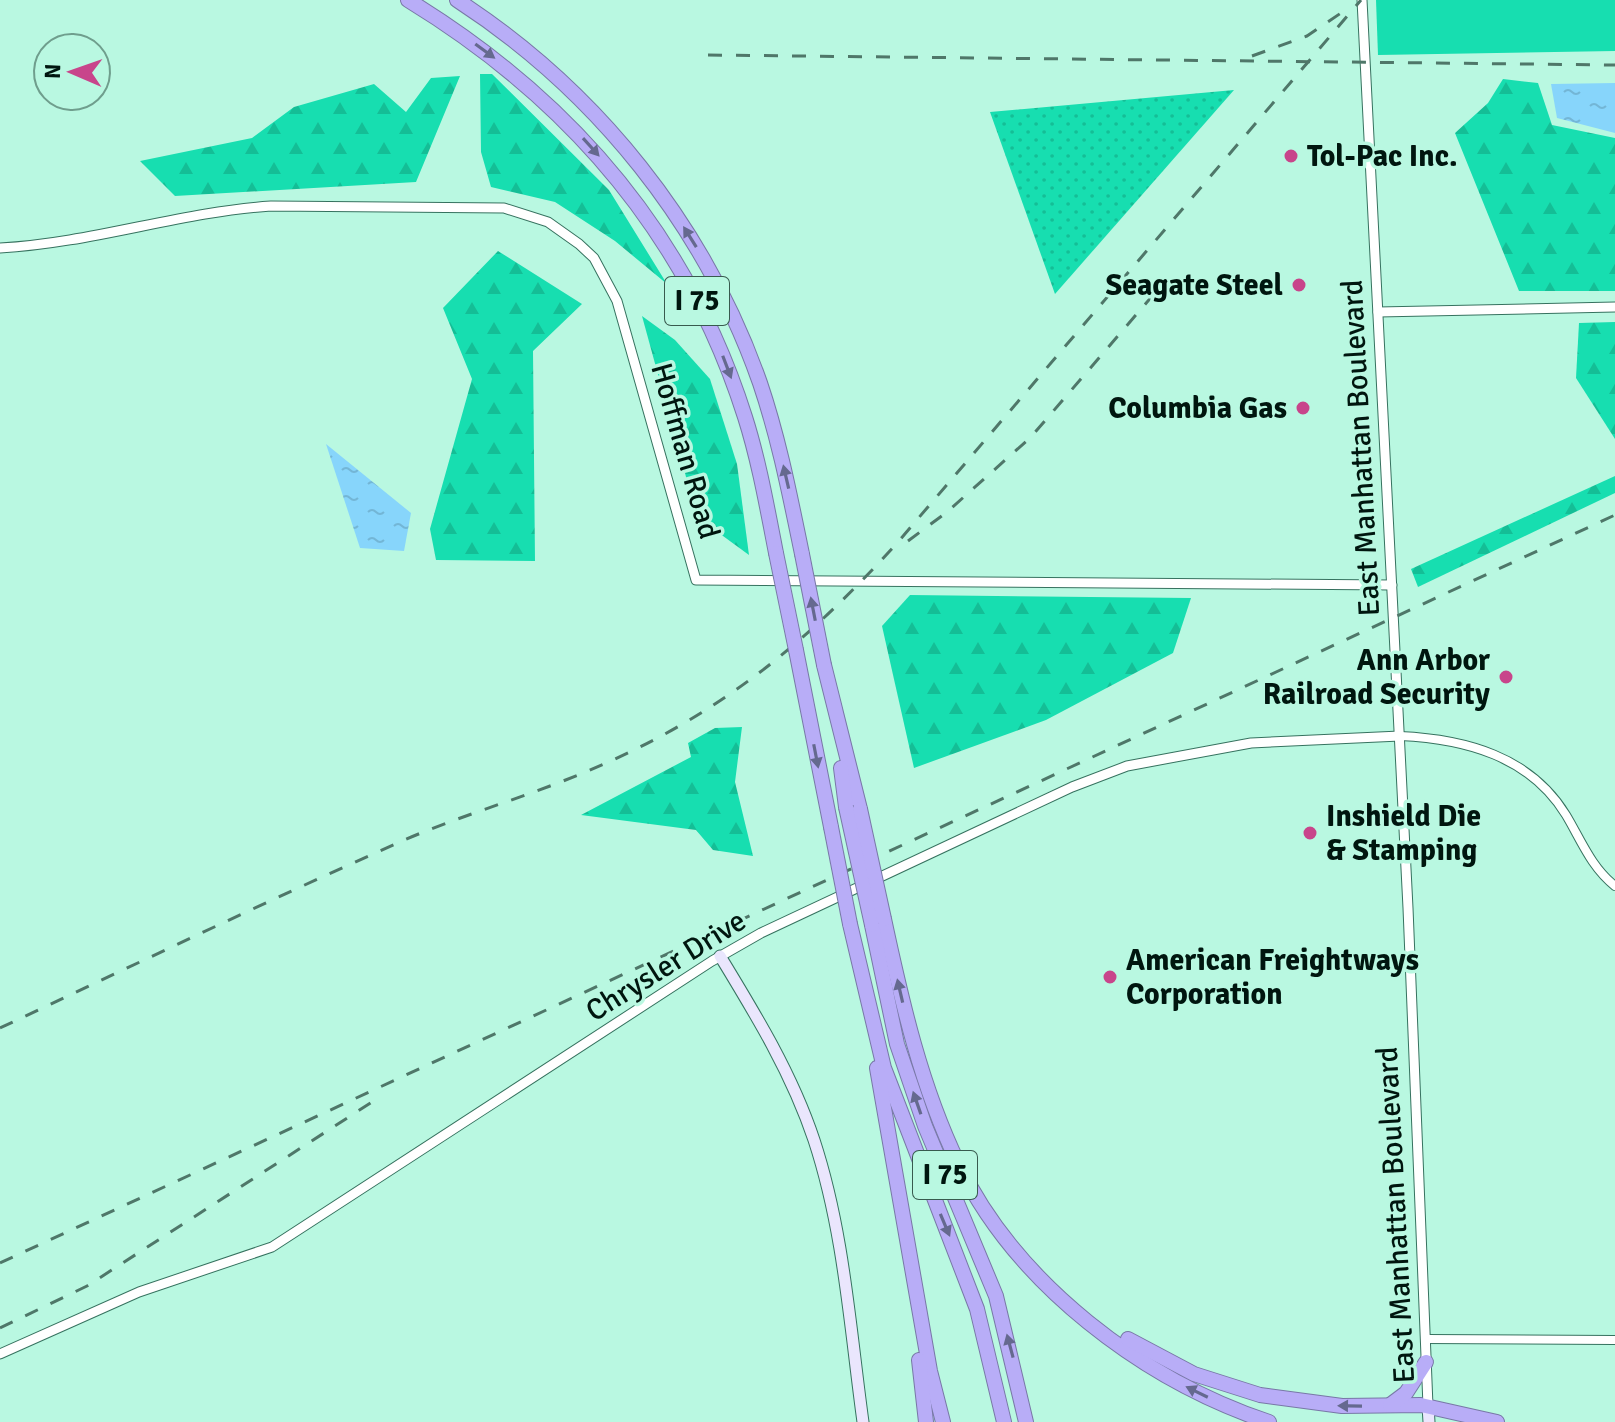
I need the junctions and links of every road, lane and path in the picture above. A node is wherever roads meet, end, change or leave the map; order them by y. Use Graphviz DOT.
graph roads {
  1 [pos="408,0"];
  2 [pos="457,0"];
  3 [pos="1362,0"];
  4 [pos="0,248"];
  5 [pos="1615,307"];
  6 [pos="1378,312"];
  7 [pos="1392,585"];
  8 [pos="1400,736"];
  9 [pos="1615,886"];
  10 [pos="878,922"];
  11 [pos="720,956"];
  12 [pos="872,1020"];
  13 [pos="969,1182"];
  14 [pos="920,1312"];
  15 [pos="1426,1339"];
  16 [pos="1615,1340"];
  17 [pos="0,1354"];
  18 [pos="1426,1362"];
  19 [pos="1390,1405"];
  20 [pos="1428,1406"];
  21 [pos="863,1422"];
  22 [pos="926,1422"];
  23 [pos="943,1422"];
  24 [pos="1004,1422"];
  25 [pos="1026,1422"];
  26 [pos="1269,1422"];
  27 [pos="1429,1422"];
  28 [pos="1497,1422"];
  1 -- 12 [label="highway, I 75, one-way, bridge"];
  10 -- 2 [label="highway, I 75, one-way, bridge"];
  3 -- 6 [label="street, East Manhattan Boulevard"];
  4 -- 7 [label="street, Hoffman Road"];
  5 -- 6 [label="street"];
  6 -- 7 [label="street, East Manhattan Boulevard"];
  7 -- 8 [label="street, East Manhattan Boulevard"];
  8 -- 9 [label="street"];
  8 -- 11 [label="street, Chrysler Drive"];
  8 -- 15 [label="street, East Manhattan Boulevard"];
  13 -- 10 [label="highway, one-way"];
  25 -- 10 [label="highway, I 75, one-way"];
  11 -- 17 [label="street, Chrysler Drive"];
  11 -- 21 [label="main road"];
  12 -- 14 [label="highway"];
  12 -- 24 [label="highway, I 75, one-way"];
  19 -- 13 [label="highway, one-way"];
  26 -- 13 [label="highway, one-way"];
  14 -- 22 [label="highway"];
  14 -- 23 [label="highway"];
  15 -- 16 [label="street"];
  15 -- 18 [label="street, East Manhattan Boulevard"];
  18 -- 19 [label="highway"];
  18 -- 20 [label="street, East Manhattan Boulevard"];
  19 -- 20 [label="highway"];
  20 -- 27 [label="main road, East Manhattan Boulevard"];
  20 -- 28 [label="highway"];
}
